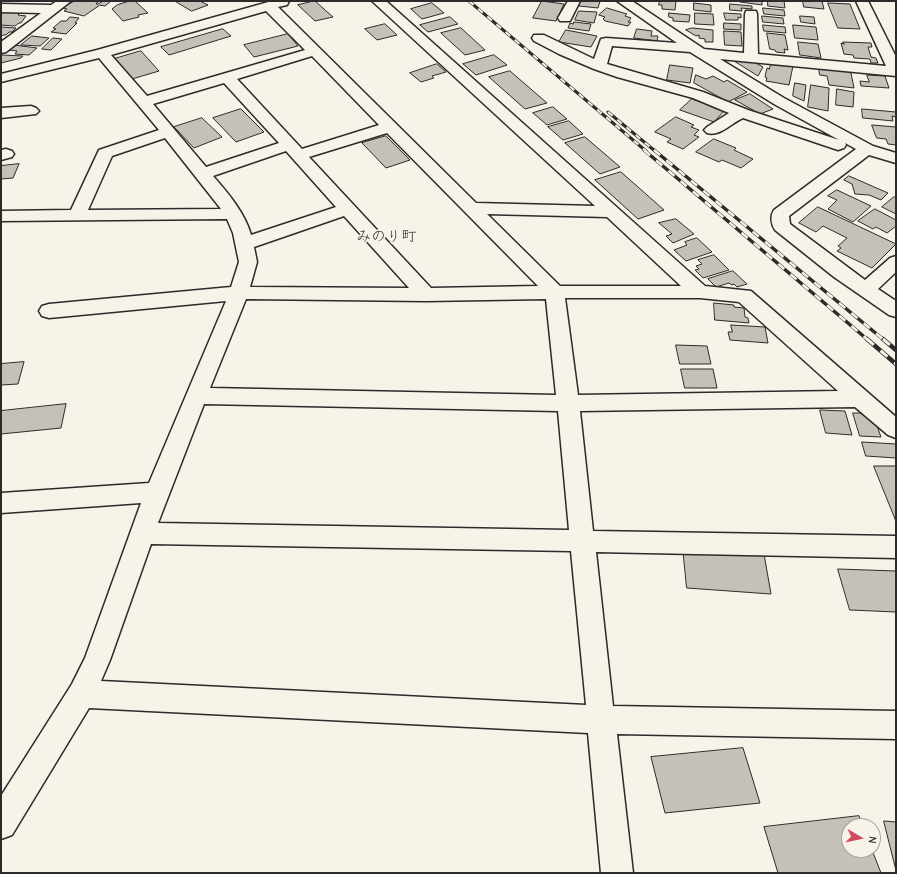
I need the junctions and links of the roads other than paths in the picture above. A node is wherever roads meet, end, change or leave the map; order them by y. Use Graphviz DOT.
graph roads {
  1 [pos="65,1"];
  2 [pos="378,1"];
  3 [pos="574,1"];
  4 [pos="622,1"];
  5 [pos="651,1"];
  6 [pos="862,1"];
  7 [pos="278,3"];
  8 [pos="1,8"];
  9 [pos="54,9"];
  10 [pos="751,14"];
  11 [pos="565,18"];
  12 [pos="648,18"];
  13 [pos="539,38"];
  14 [pos="3,46"];
  15 [pos="315,51"];
  16 [pos="697,51"];
  17 [pos="102,53"];
  18 [pos="751,57"];
  19 [pos="599,66"];
  20 [pos="896,72"];
  21 [pos="227,77"];
  22 [pos="1,78"];
  23 [pos="144,102"];
  24 [pos="31,111"];
  25 [pos="743,112"];
  26 [pos="1,113"];
  27 [pos="390,127"];
  28 [pos="712,130"];
  29 [pos="168,132"];
  30 [pos="867,149"];
  31 [pos="294,150"];
  32 [pos="896,158"];
  33 [pos="202,174"];
  34 [pos="471,208"];
  35 [pos="348,209"];
  36 [pos="612,212"];
  37 [pos="233,214"];
  38 [pos="1,216"];
  39 [pos="77,216"];
  40 [pos="244,244"];
  41 [pos="896,262"];
  42 [pos="865,290"];
  43 [pos="554,292"];
  44 [pos="700,292"];
  45 [pos="239,293"];
  46 [pos="426,295"];
  47 [pos="896,310"];
  48 [pos="49,311"];
  49 [pos="196,396"];
  50 [pos="860,400"];
  51 [pos="568,403"];
  52 [pos="896,429"];
  53 [pos="157,492"];
  54 [pos="1,503"];
  55 [pos="142,533"];
  56 [pos="583,541"];
  57 [pos="896,547"];
  58 [pos="82,694"];
  59 [pos="602,720"];
  60 [pos="896,725"];
  61 [pos="1,824"];
  62 [pos="617,873"];
  1 -- 9 [label="street"];
  2 -- 36 [label="street"];
  3 -- 11 [label="street"];
  4 -- 12 [label="street"];
  5 -- 12 [label="street"];
  6 -- 20 [label="street"];
  7 -- 15 [label="street"];
  7 -- 17 [label="street"];
  8 -- 9 [label="street"];
  9 -- 14 [label="street"];
  10 -- 18 [label="street"];
  12 -- 16 [label="street"];
  13 -- 19 [label="street"];
  15 -- 21 [label="street"];
  15 -- 27 [label="street"];
  16 -- 18 [label="street"];
  16 -- 19 [label="street"];
  16 -- 30 [label="street"];
  17 -- 22 [label="street"];
  17 -- 23 [label="street"];
  18 -- 20 [label="street"];
  19 -- 25 [label="street"];
  21 -- 23 [label="street"];
  21 -- 31 [label="street"];
  23 -- 29 [label="street"];
  24 -- 26 [label="street"];
  25 -- 28 [label="street"];
  25 -- 30 [label="street"];
  27 -- 31 [label="street"];
  27 -- 34 [label="street"];
  29 -- 33 [label="street"];
  29 -- 39 [label="street"];
  30 -- 32 [label="street"];
  30 -- 42 [label="street"];
  31 -- 33 [label="street"];
  31 -- 35 [label="street"];
  33 -- 37 [label="street"];
  34 -- 36 [label="street"];
  34 -- 43 [label="street"];
  35 -- 40 [label="street"];
  35 -- 46 [label="street"];
  36 -- 44 [label="street"];
  37 -- 39 [label="street"];
  37 -- 40 [label="street"];
  38 -- 39 [label="street"];
  40 -- 45 [label="street"];
  41 -- 42 [label="street"];
  42 -- 47 [label="street"];
  43 -- 44 [label="street"];
  43 -- 46 [label="street"];
  43 -- 51 [label="street"];
  44 -- 50 [label="street"];
  45 -- 46 [label="street"];
  45 -- 48 [label="street"];
  45 -- 49 [label="street"];
  49 -- 51 [label="street"];
  49 -- 53 [label="street"];
  50 -- 51 [label="street"];
  50 -- 52 [label="street"];
  51 -- 56 [label="street"];
  53 -- 54 [label="street"];
  53 -- 55 [label="street"];
  55 -- 56 [label="street"];
  55 -- 58 [label="street"];
  56 -- 57 [label="street"];
  56 -- 59 [label="street"];
  58 -- 59 [label="street"];
  58 -- 61 [label="street"];
  59 -- 60 [label="street"];
  59 -- 62 [label="street"];
}
